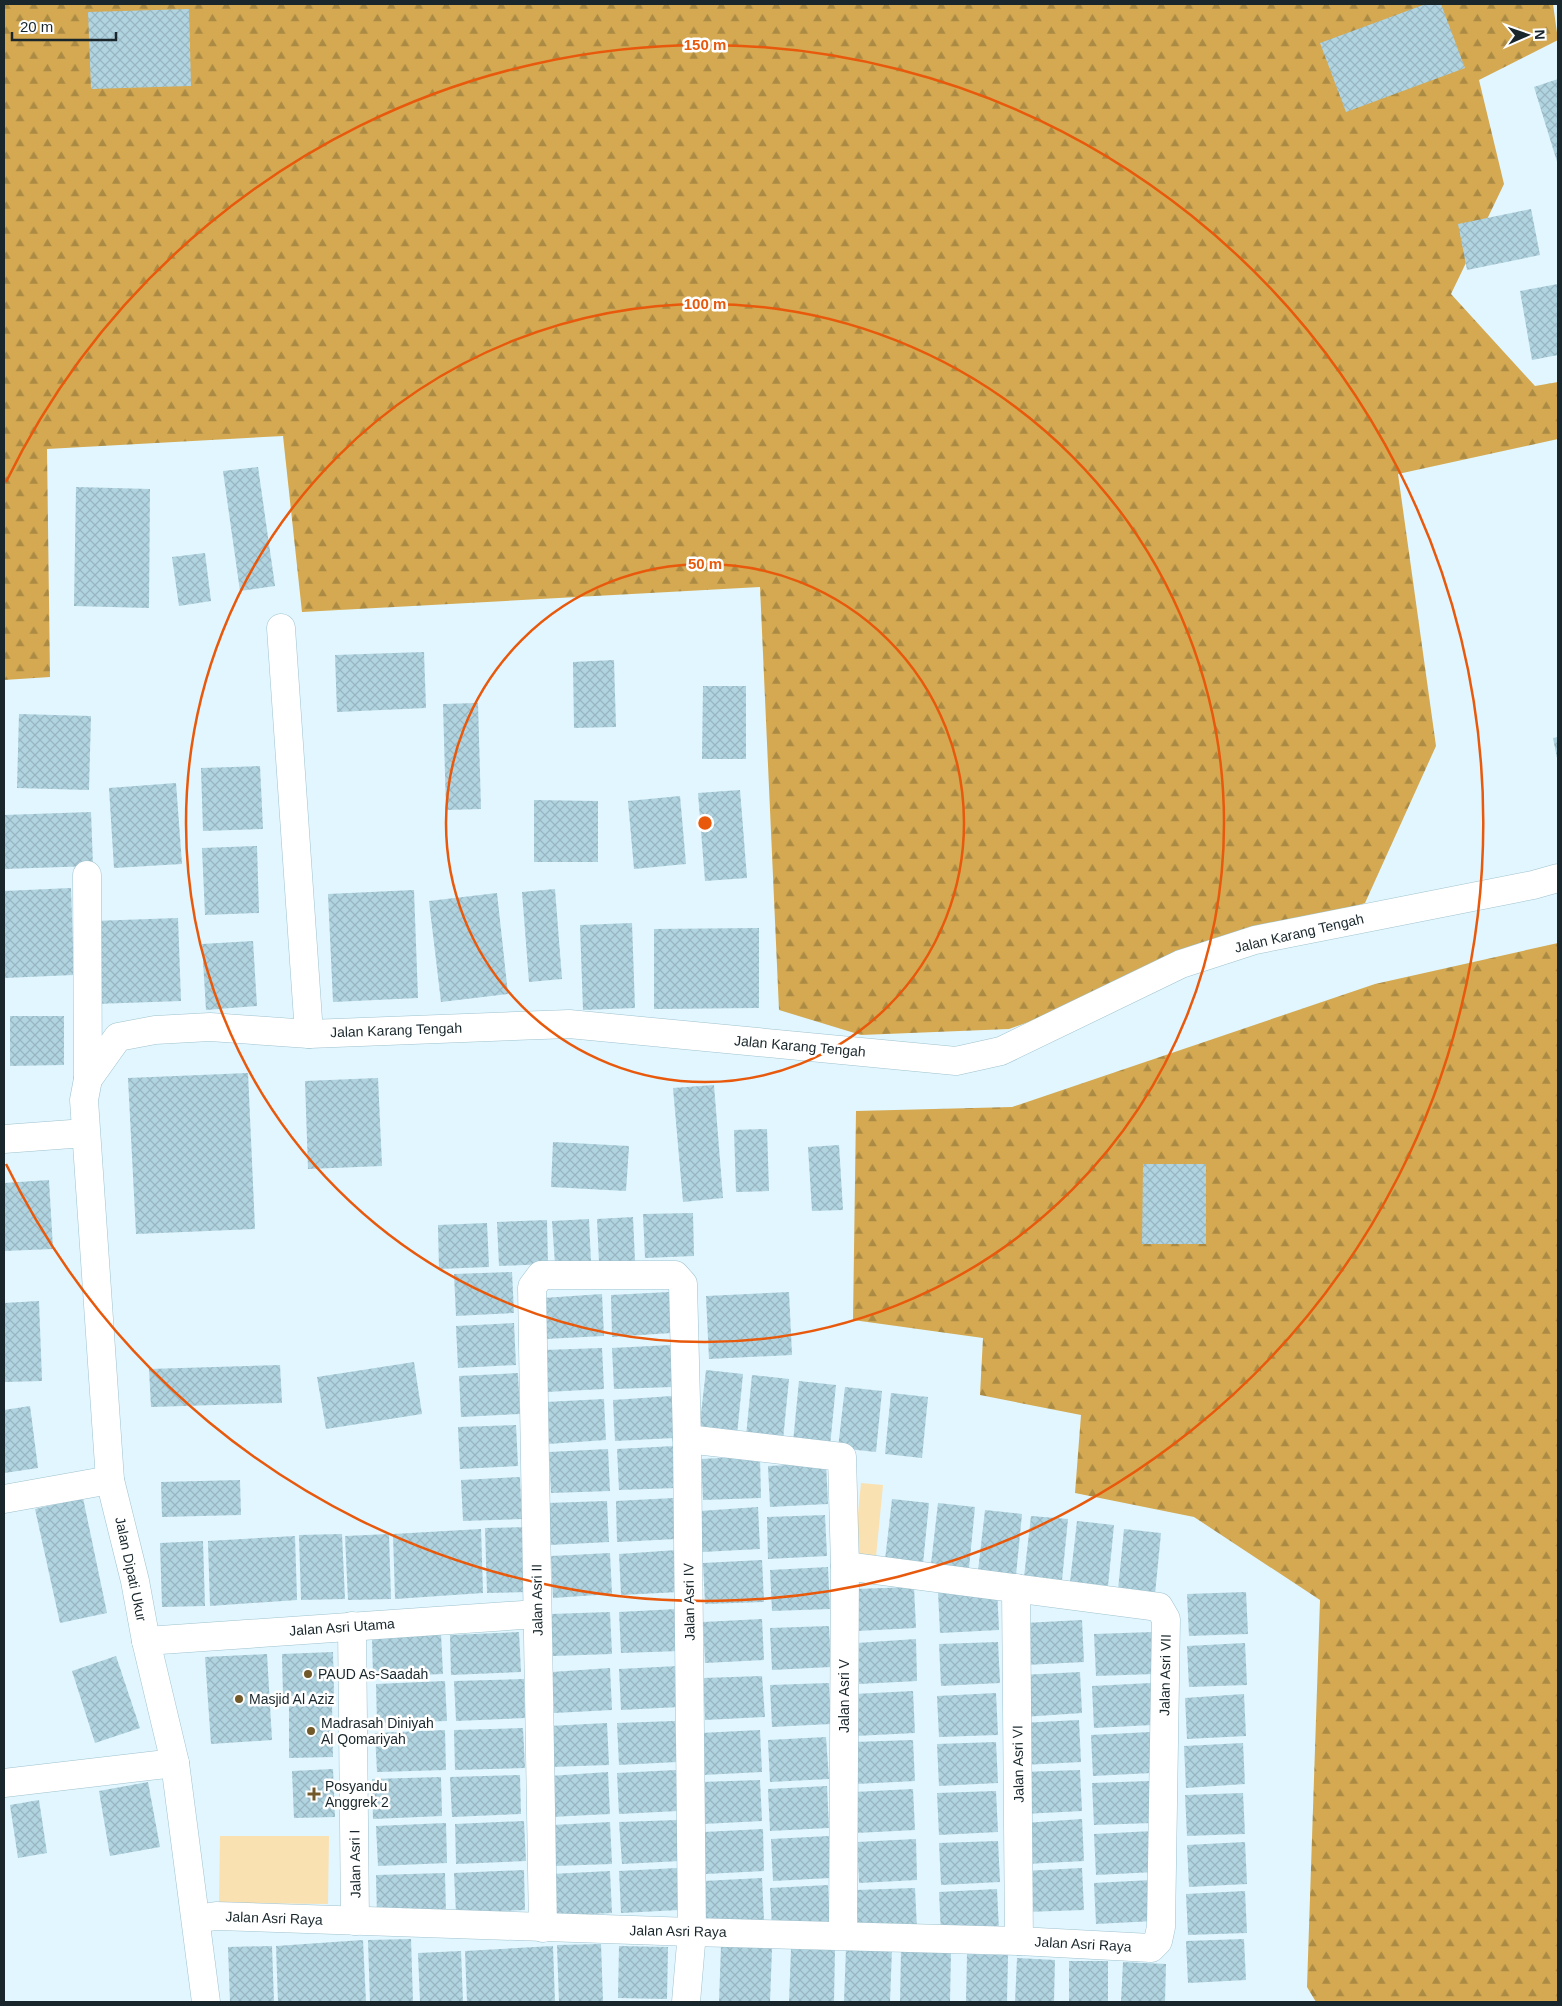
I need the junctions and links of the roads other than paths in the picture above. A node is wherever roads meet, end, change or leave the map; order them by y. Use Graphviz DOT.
graph roads {
  1 [pos="282,628"];
  2 [pos="87,874"];
  3 [pos="1558,878"];
  4 [pos="310,1034"];
  5 [pos="88,1079"];
  6 [pos="85,1132"];
  7 [pos="4,1139"];
  8 [pos="675,1275"];
  9 [pos="687,1439"];
  10 [pos="110,1480"];
  11 [pos="4,1499"];
  12 [pos="845,1566"];
  13 [pos="1016,1588"];
  14 [pos="537,1614"];
  15 [pos="352,1626"];
  16 [pos="146,1641"];
  17 [pos="175,1763"];
  18 [pos="4,1783"];
  19 [pos="196,1919"];
  20 [pos="355,1921"];
  21 [pos="543,1928"];
  22 [pos="692,1932"];
  23 [pos="843,1935"];
  24 [pos="1019,1941"];
  25 [pos="1158,1941"];
  26 [pos="206,2002"];
  27 [pos="686,2002"];
  1 -- 4 [label="street"];
  2 -- 5 [label="street"];
  3 -- 4 [label="street, Jalan Karang Tengah"];
  4 -- 5 [label="street, Jalan Karang Tengah"];
  5 -- 6 [label="street, Jalan Karang Tengah"];
  6 -- 7 [label="street"];
  6 -- 10 [label="street, Jalan Dipati Ukur"];
  8 -- 9 [label="street, Jalan Asri IV"];
  8 -- 14 [label="street, Jalan Asri II"];
  9 -- 12 [label="street, Jalan Asri V"];
  9 -- 22 [label="street, Jalan Asri IV"];
  10 -- 11 [label="street"];
  10 -- 16 [label="street, Jalan Dipati Ukur"];
  12 -- 13 [label="street, Jalan Asri VII"];
  12 -- 23 [label="street, Jalan Asri V"];
  13 -- 24 [label="street, Jalan Asri VI"];
  13 -- 25 [label="street, Jalan Asri VII"];
  14 -- 15 [label="street, Jalan Asri Utama"];
  14 -- 21 [label="street, Jalan Asri II"];
  15 -- 16 [label="street, Jalan Asri Utama"];
  15 -- 20 [label="street, Jalan Asri I"];
  16 -- 17 [label="street, Jalan Dipati Ukur"];
  17 -- 18 [label="street"];
  17 -- 19 [label="street, Jalan Dipati Ukur"];
  19 -- 20 [label="street, Jalan Asri Raya"];
  19 -- 26 [label="street, Jalan Dipati Ukur"];
  20 -- 21 [label="street, Jalan Asri Raya"];
  21 -- 22 [label="street, Jalan Asri Raya"];
  22 -- 23 [label="street, Jalan Asri Raya"];
  22 -- 27 [label="street, Jalan Asri IV"];
  23 -- 24 [label="street, Jalan Asri Raya"];
  24 -- 25 [label="street, Jalan Asri Raya"];
}
